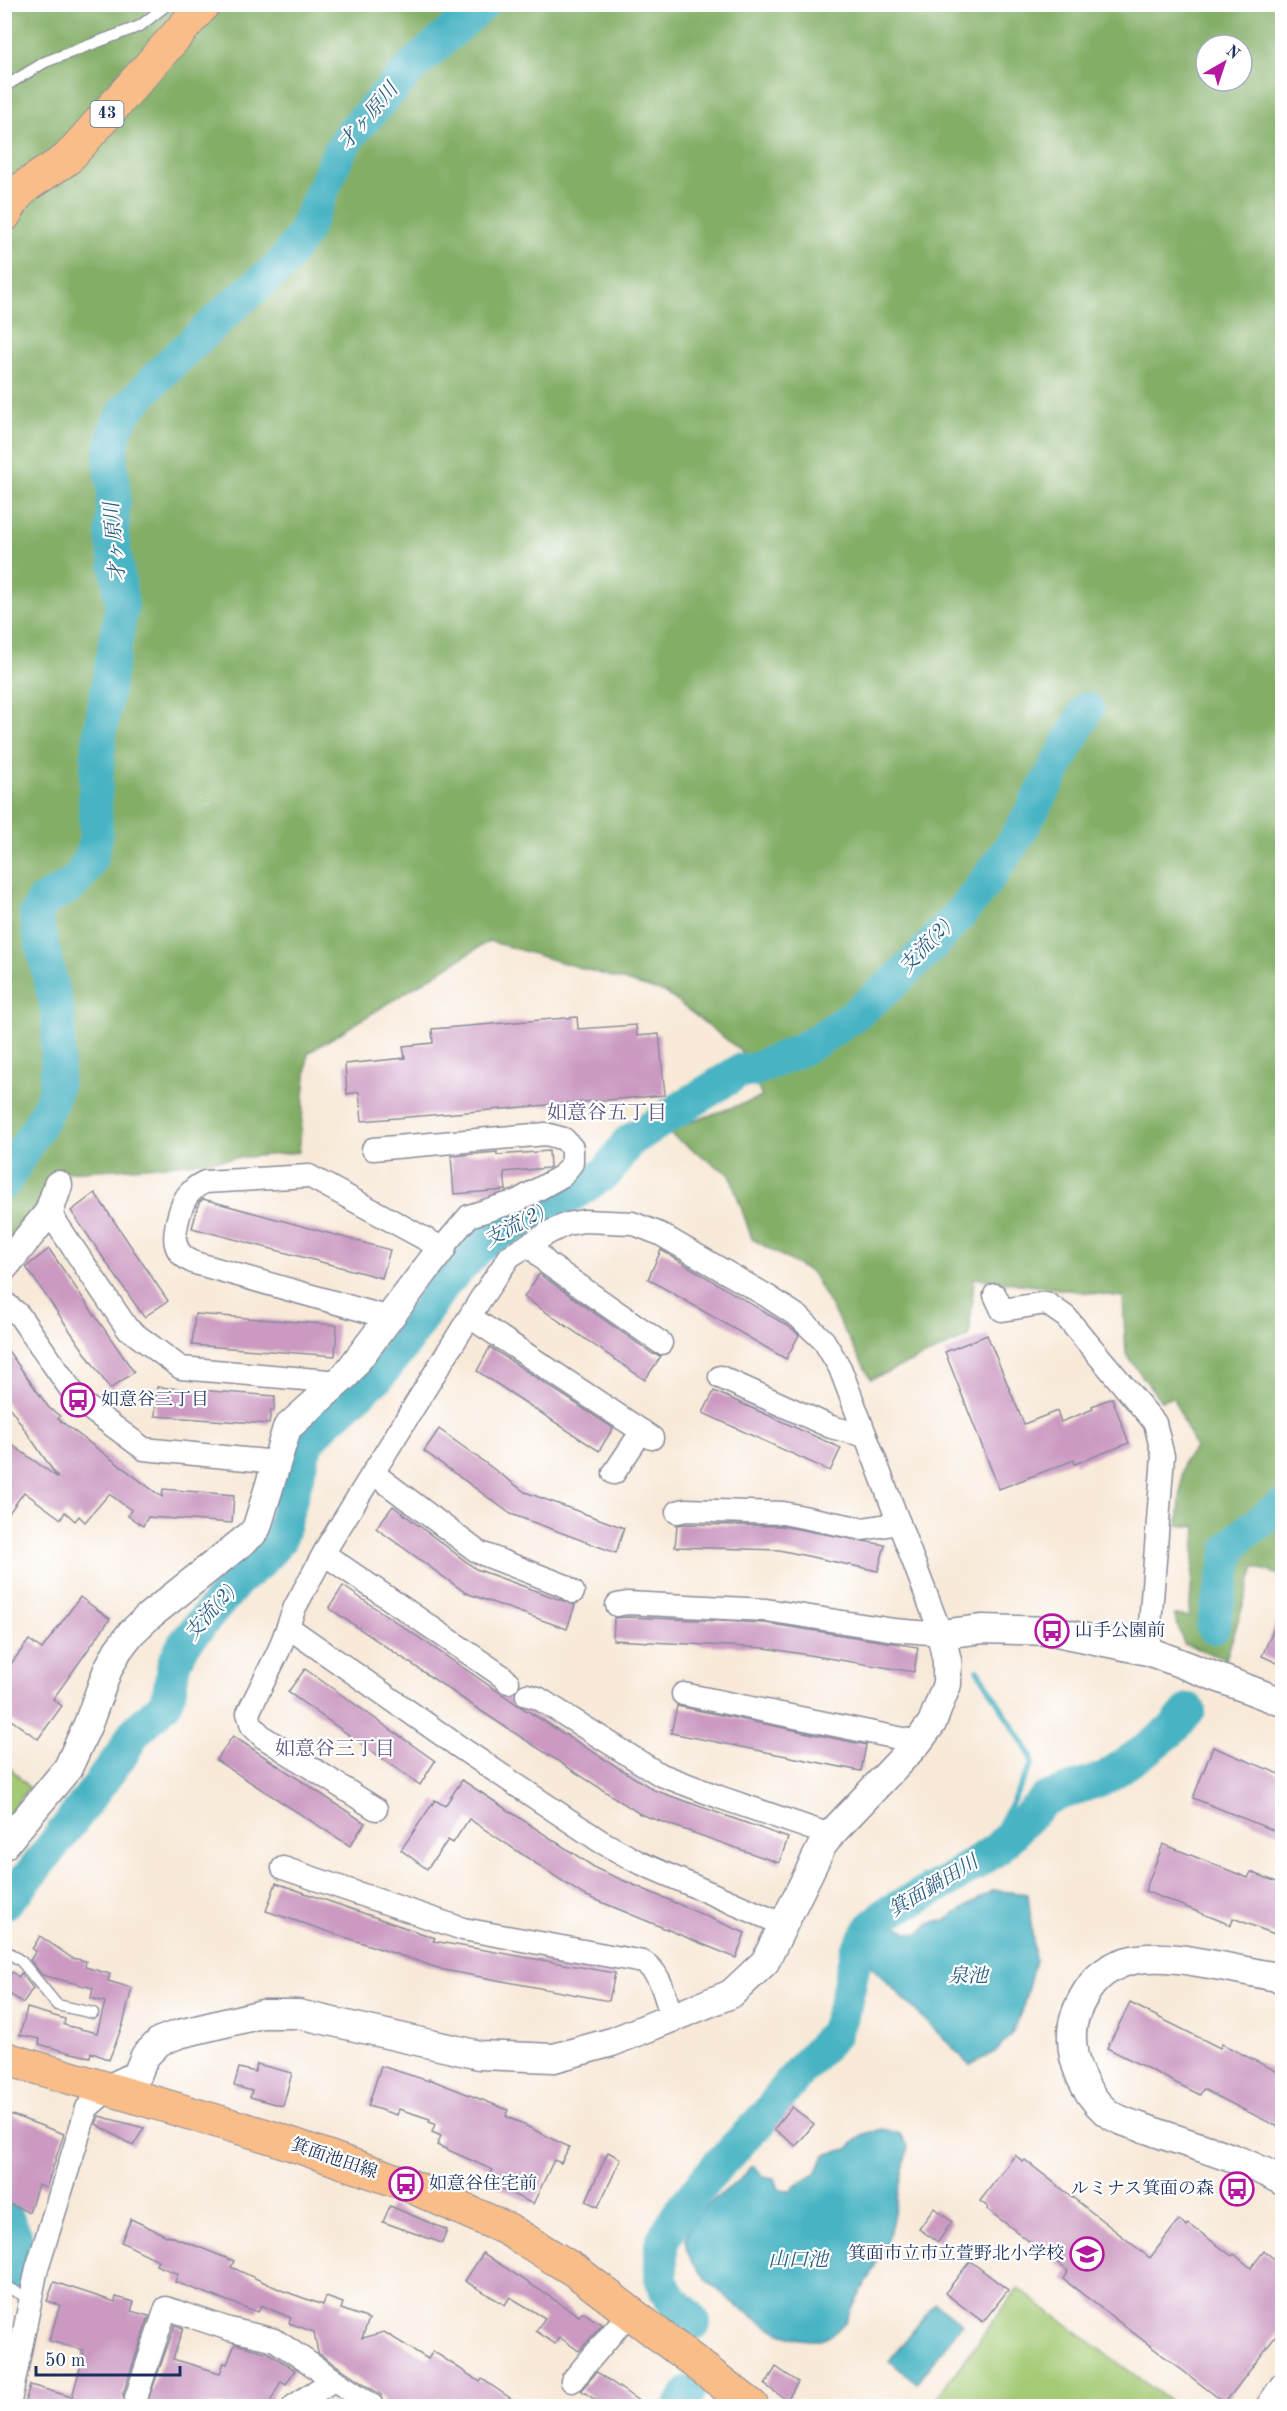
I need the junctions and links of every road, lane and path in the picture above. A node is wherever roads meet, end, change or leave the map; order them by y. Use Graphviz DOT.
graph roads {
  1 [pos="168,4"];
  2 [pos="204,4"];
  3 [pos="4,87"];
  4 [pos="4,216"];
  5 [pos="373,1149"];
  6 [pos="58,1185"];
  7 [pos="49,1212"];
  8 [pos="529,1244"];
  9 [pos="442,1248"];
  10 [pos="4,1267"];
  11 [pos="995,1295"];
  12 [pos="4,1302"];
  13 [pos="390,1317"];
  14 [pos="470,1317"];
  15 [pos="661,1343"];
  16 [pos="720,1377"];
  17 [pos="339,1382"];
  18 [pos="866,1436"];
  19 [pos="276,1462"];
  20 [pos="373,1473"];
  21 [pos="614,1473"];
  22 [pos="678,1512"];
  23 [pos="899,1523"];
  24 [pos="324,1554"];
  25 [pos="573,1592"];
  26 [pos="617,1605"];
  27 [pos="288,1627"];
  28 [pos="941,1634"];
  29 [pos="1148,1651"];
  30 [pos="508,1682"];
  31 [pos="683,1694"];
  32 [pos="527,1695"];
  33 [pos="1282,1702"];
  34 [pos="918,1742"];
  35 [pos="376,1809"];
  36 [pos="830,1835"];
  37 [pos="4,1845"];
  38 [pos="283,1868"];
  39 [pos="784,1925"];
  40 [pos="4,1949"];
  41 [pos="1282,1978"];
  42 [pos="93,2013"];
  43 [pos="672,2018"];
  44 [pos="4,2058"];
  45 [pos="110,2088"];
  46 [pos="1282,2181"];
  47 [pos="4,2286"];
  48 [pos="31,2300"];
  49 [pos="630,2312"];
  50 [pos="333,2380"];
  51 [pos="572,2381"];
  52 [pos="1282,2384"];
  53 [pos="136,2398"];
  54 [pos="9,2406"];
  55 [pos="294,2406"];
  56 [pos="373,2406"];
  57 [pos="752,2406"];
  58 [pos="1267,2406"];
  1 -- 3 [label="lane"];
  2 -- 4 [label="main road, 43"];
  5 -- 9 [label="street"];
  6 -- 7 [label="street"];
  7 -- 10 [label="street"];
  7 -- 17 [label="street"];
  8 -- 14 [label="street"];
  8 -- 15 [label="street"];
  8 -- 18 [label="street"];
  9 -- 13 [label="street"];
  9 -- 13 [label="street"];
  11 -- 29 [label="street"];
  12 -- 19 [label="street"];
  13 -- 17 [label="street"];
  14 -- 20 [label="street"];
  14 -- 21 [label="street"];
  16 -- 18 [label="street"];
  17 -- 19 [label="street"];
  18 -- 23 [label="street"];
  19 -- 37 [label="street"];
  20 -- 24 [label="street"];
  20 -- 25 [label="street"];
  22 -- 23 [label="street"];
  23 -- 28 [label="street"];
  24 -- 27 [label="street"];
  24 -- 30 [label="street"];
  26 -- 28 [label="street"];
  27 -- 35 [label="street"];
  27 -- 39 [label="street"];
  28 -- 29 [label="street"];
  28 -- 34 [label="street"];
  29 -- 33 [label="street"];
  31 -- 34 [label="street"];
  32 -- 36 [label="street"];
  34 -- 36 [label="street"];
  36 -- 39 [label="street"];
  38 -- 43 [label="street"];
  39 -- 43 [label="street"];
  40 -- 42 [label="lane"];
  41 -- 46 [label="street"];
  43 -- 45 [label="street"];
  44 -- 45 [label="main road, 箕面池田線"];
  45 -- 48 [label="street"];
  45 -- 49 [label="main road, 箕面池田線"];
  47 -- 48 [label="lane"];
  48 -- 54 [label="street"];
  49 -- 51 [label="street"];
  49 -- 57 [label="main road, 箕面池田線"];
  50 -- 53 [label="street"];
  50 -- 55 [label="street"];
  50 -- 56 [label="street"];
  52 -- 58 [label="street"];
}
